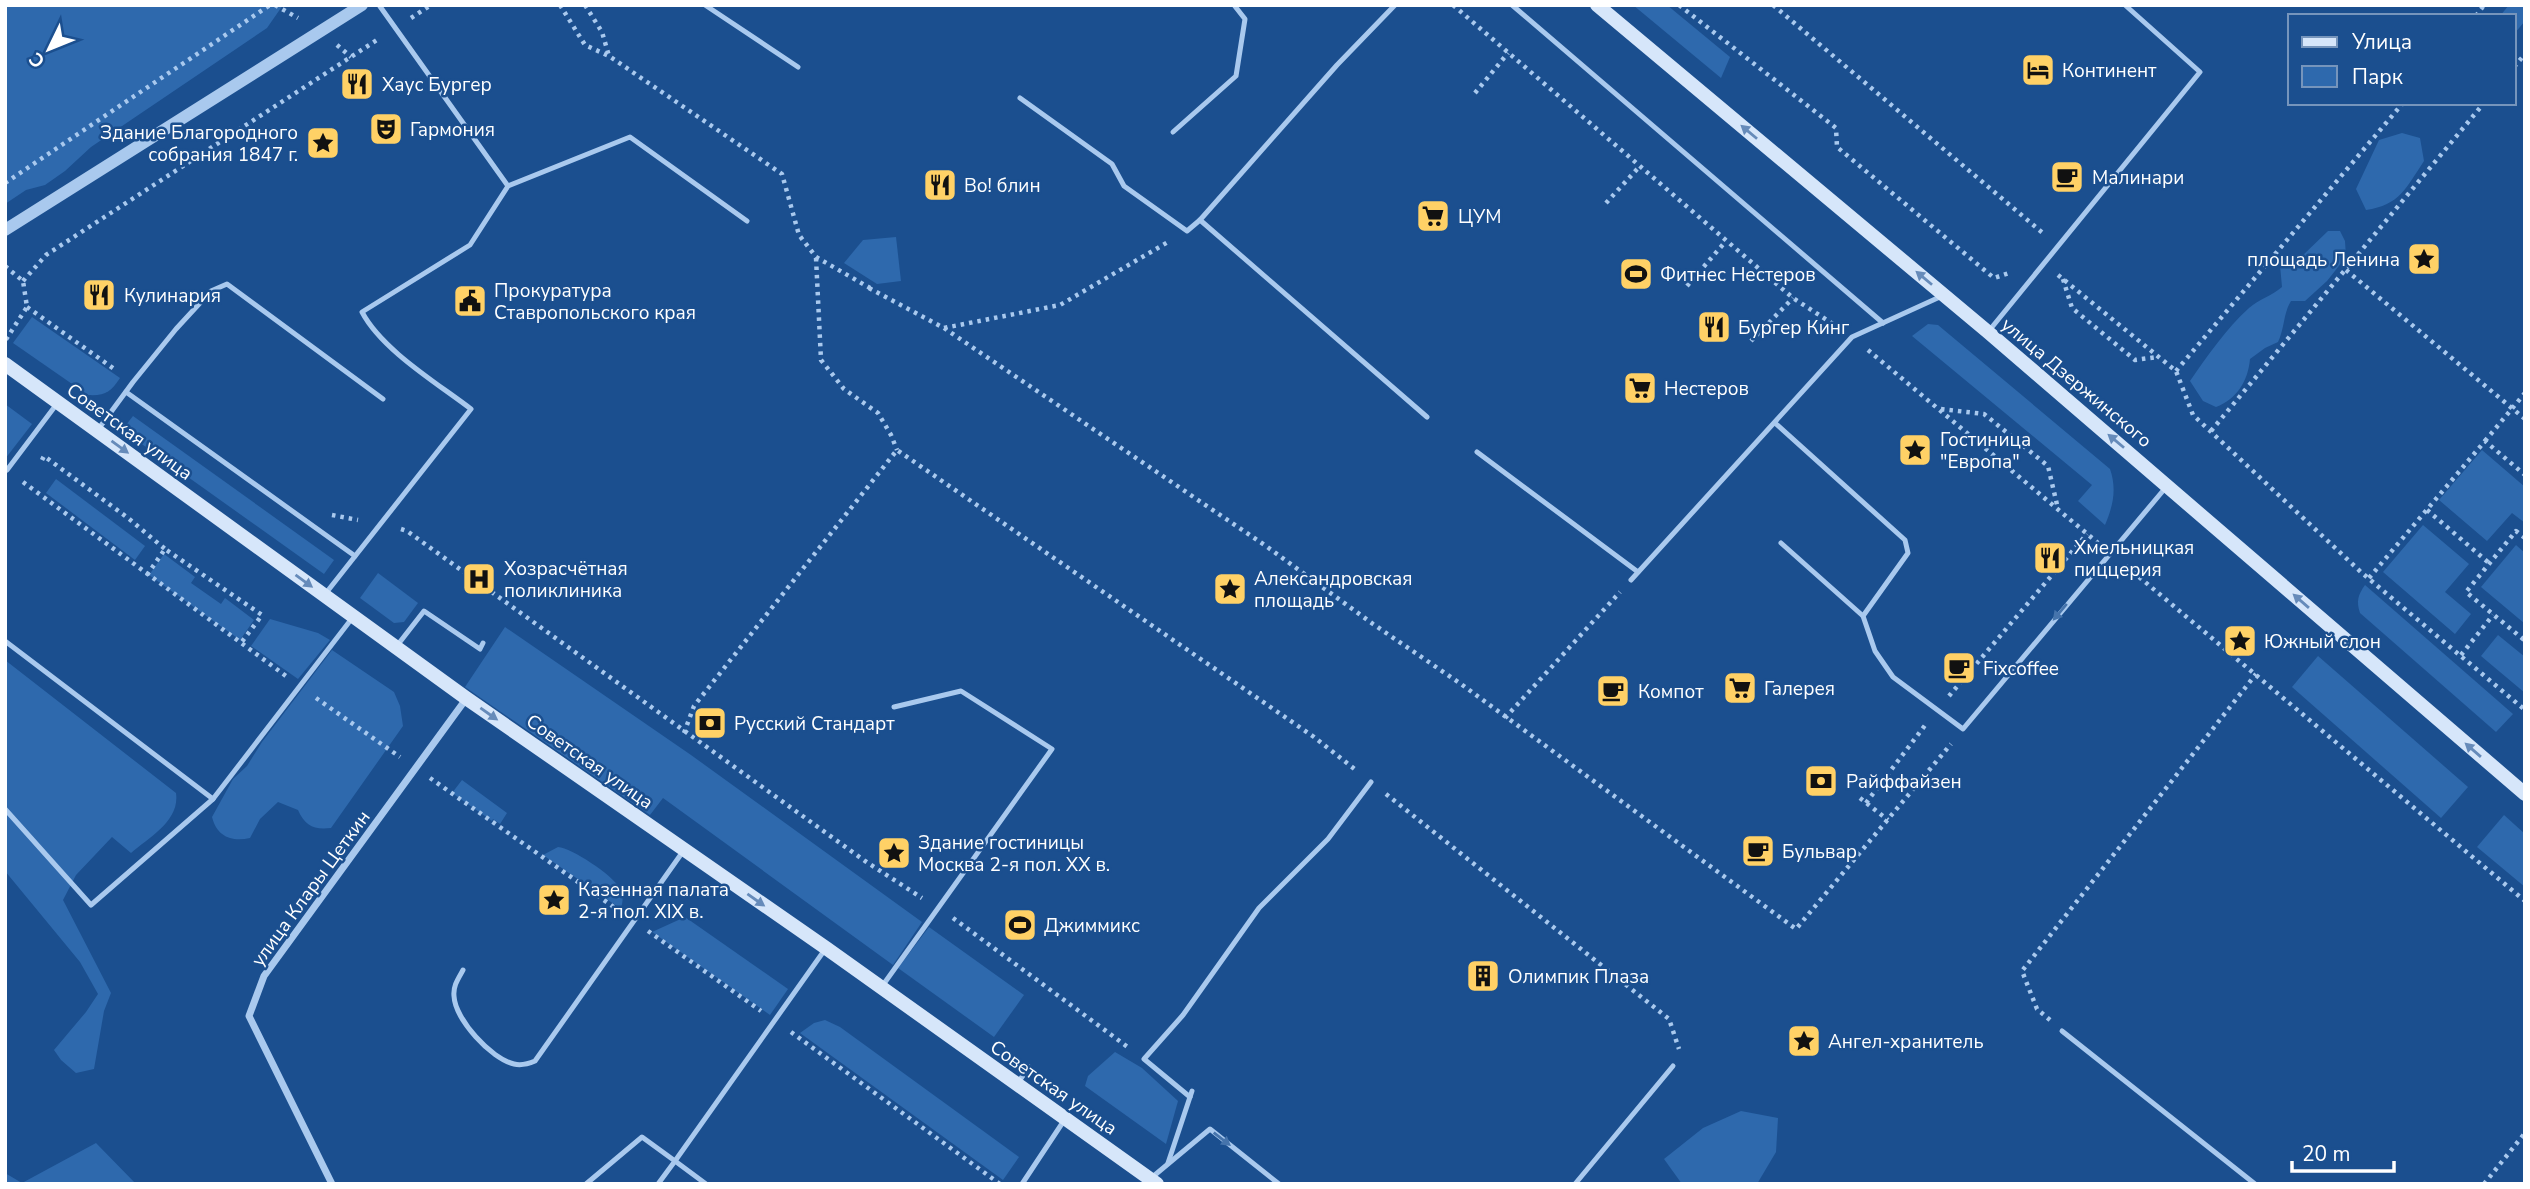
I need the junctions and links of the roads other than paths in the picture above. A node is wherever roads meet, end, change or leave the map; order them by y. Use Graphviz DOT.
graph roads {
  1 [pos="362,5"];
  2 [pos="379,5"];
  3 [pos="705,5"];
  4 [pos="1234,5"];
  5 [pos="1395,5"];
  6 [pos="1511,5"];
  7 [pos="1597,5"];
  8 [pos="2125,5"];
  9 [pos="798,67"];
  10 [pos="1020,97"];
  11 [pos="1173,132"];
  12 [pos="508,186"];
  13 [pos="1200,220"];
  14 [pos="747,221"];
  15 [pos="5,230"];
  16 [pos="1944,296"];
  17 [pos="1883,323"];
  18 [pos="1989,332"];
  19 [pos="5,365"];
  20 [pos="126,391"];
  21 [pos="383,399"];
  22 [pos="58,402"];
  23 [pos="1427,417"];
  24 [pos="1775,423"];
  25 [pos="97,431"];
  26 [pos="1477,452"];
  27 [pos="7,470"];
  28 [pos="2168,485"];
  29 [pos="1781,543"];
  30 [pos="355,556"];
  31 [pos="1638,572"];
  32 [pos="1631,580"];
  33 [pos="324,596"];
  34 [pos="1863,616"];
  35 [pos="353,617"];
  36 [pos="5,641"];
  37 [pos="483,643"];
  38 [pos="396,647"];
  39 [pos="466,698"];
  40 [pos="894,707"];
  41 [pos="1371,782"];
  42 [pos="2525,794"];
  43 [pos="213,799"];
  44 [pos="5,809"];
  45 [pos="684,850"];
  46 [pos="826,948"];
  47 [pos="463,970"];
  48 [pos="881,988"];
  49 [pos="2062,1031"];
  50 [pos="1673,1066"];
  51 [pos="1029,1067"];
  52 [pos="1017,1084"];
  53 [pos="1065,1119"];
  54 [pos="675,1161"];
  55 [pos="1168,1163"];
  56 [pos="1154,1181"];
  57 [pos="332,1184"];
  58 [pos="586,1184"];
  59 [pos="658,1184"];
  60 [pos="706,1184"];
  61 [pos="1022,1184"];
  62 [pos="1279,1184"];
  63 [pos="1575,1184"];
  64 [pos="2255,1184"];
  1 -- 15 [label="street"];
  2 -- 12 [label="lane"];
  3 -- 9 [label="lane"];
  4 -- 11 [label="lane"];
  5 -- 13 [label="lane"];
  6 -- 17 [label="lane"];
  16 -- 7 [label="main road, улица Дзержинского, one-way"];
  8 -- 18 [label="lane"];
  10 -- 13 [label="lane"];
  12 -- 14 [label="lane"];
  12 -- 30 [label="lane"];
  13 -- 23 [label="lane"];
  16 -- 17 [label="lane"];
  16 -- 18 [label="main road, улица Дзержинского"];
  17 -- 24 [label="lane"];
  28 -- 18 [label="main road, улица Дзержинского, one-way"];
  19 -- 22 [label="main road, Советская улица"];
  20 -- 21 [label="lane"];
  20 -- 25 [label="lane"];
  20 -- 30 [label="lane"];
  22 -- 25 [label="main road, Советская улица"];
  22 -- 27 [label="lane"];
  24 -- 31 [label="lane"];
  24 -- 34 [label="lane"];
  25 -- 33 [label="main road, Советская улица, one-way"];
  26 -- 31 [label="lane"];
  28 -- 34 [label="lane, one-way"];
  42 -- 28 [label="main road, улица Дзержинского, one-way"];
  29 -- 34 [label="lane"];
  30 -- 33 [label="lane"];
  31 -- 32 [label="lane"];
  33 -- 35 [label="main road, Советская улица"];
  35 -- 38 [label="main road, Советская улица"];
  35 -- 43 [label="lane"];
  36 -- 43 [label="lane"];
  37 -- 38 [label="lane"];
  38 -- 39 [label="main road, Советская улица"];
  39 -- 45 [label="main road, Советская улица, one-way"];
  39 -- 57 [label="street, улица Клары Цеткин"];
  40 -- 48 [label="lane"];
  41 -- 55 [label="lane"];
  43 -- 44 [label="lane"];
  45 -- 46 [label="main road, Советская улица, one-way"];
  45 -- 47 [label="lane"];
  46 -- 48 [label="main road, Советская улица"];
  46 -- 54 [label="lane"];
  48 -- 52 [label="main road, Советская улица"];
  49 -- 64 [label="lane"];
  50 -- 63 [label="lane"];
  51 -- 52 [label="lane"];
  52 -- 53 [label="main road, Советская улица"];
  53 -- 56 [label="main road, Советская улица"];
  53 -- 61 [label="lane"];
  54 -- 58 [label="lane"];
  54 -- 59 [label="lane"];
  54 -- 60 [label="lane"];
  55 -- 56 [label="lane"];
  55 -- 62 [label="lane, one-way"];
}
